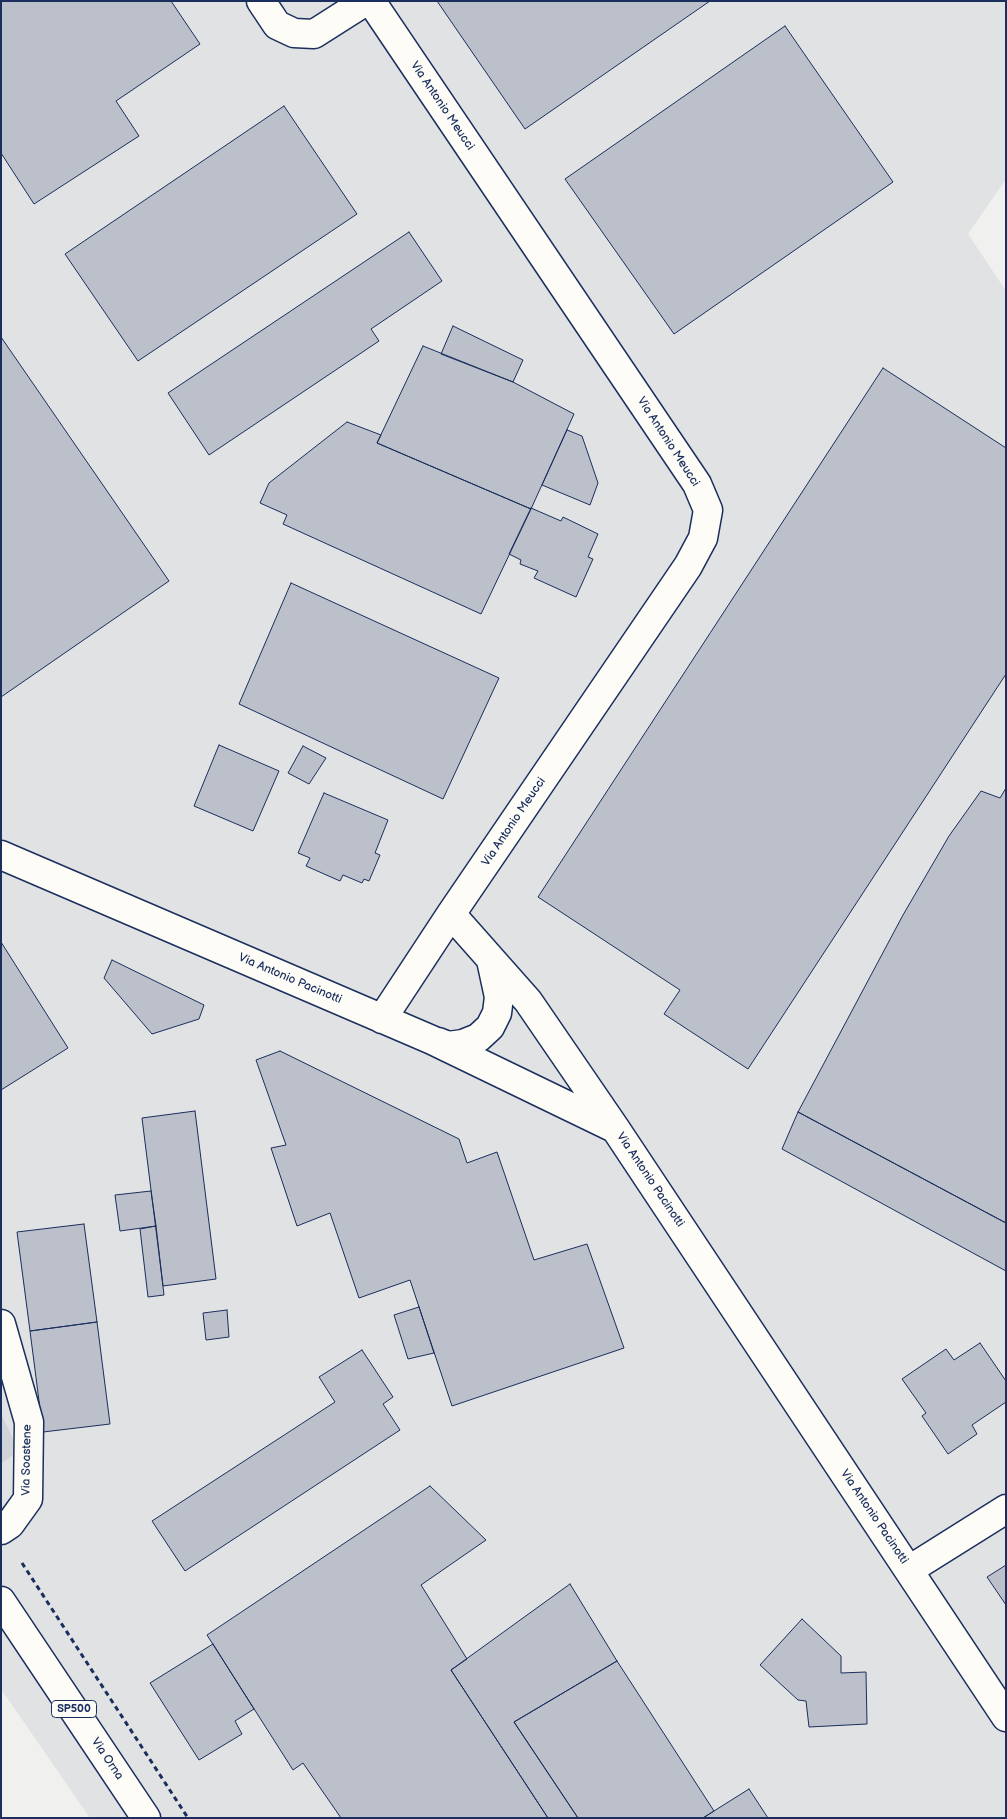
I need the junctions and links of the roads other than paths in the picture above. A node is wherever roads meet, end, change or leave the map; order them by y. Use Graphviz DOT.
graph roads {
  1 [pos="261,1"];
  2 [pos="366,1"];
  3 [pos="371,1"];
  4 [pos="1,855"];
  5 [pos="451,914"];
  6 [pos="491,960"];
  7 [pos="382,1019"];
  8 [pos="432,1040"];
  9 [pos="615,1128"];
  10 [pos="1,1324"];
  11 [pos="1006,1509"];
  12 [pos="1,1530"];
  13 [pos="909,1570"];
  14 [pos="1,1601"];
  15 [pos="1006,1717"];
  16 [pos="146,1818"];
  1 -- 2 [label="street"];
  3 -- 5 [label="street, Via Antonio Meucci"];
  4 -- 7 [label="street, Via Antonio Pacinotti"];
  5 -- 6 [label="street"];
  5 -- 7 [label="street, Via Antonio Meucci"];
  6 -- 8 [label="street"];
  6 -- 9 [label="street"];
  7 -- 8 [label="street, Via Antonio Pacinotti"];
  8 -- 9 [label="street, Via Antonio Pacinotti"];
  9 -- 13 [label="street, Via Antonio Pacinotti"];
  10 -- 12 [label="street, Via Soastene"];
  11 -- 13 [label="street"];
  13 -- 15 [label="street, Via Antonio Pacinotti"];
  14 -- 16 [label="street, Via Orna / SP500"];
}
